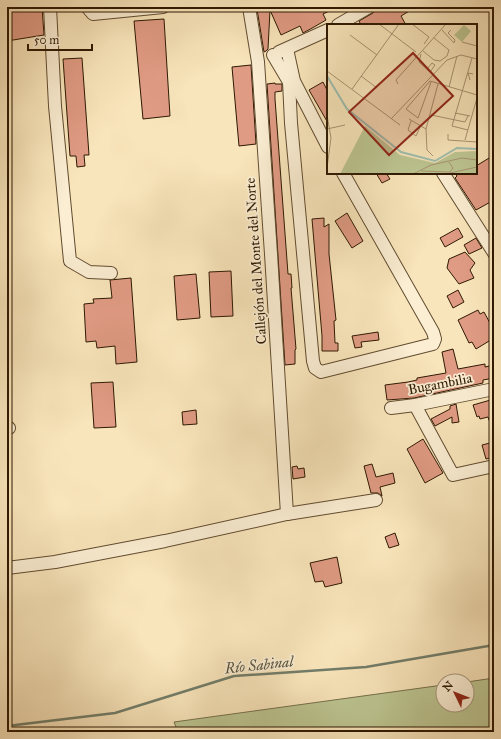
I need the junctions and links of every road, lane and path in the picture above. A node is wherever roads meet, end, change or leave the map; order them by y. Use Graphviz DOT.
graph roads {
  1 [pos="50,7"];
  2 [pos="87,7"];
  3 [pos="163,7"];
  4 [pos="249,7"];
  5 [pos="369,7"];
  6 [pos="343,24"];
  7 [pos="327,30"];
  8 [pos="287,49"];
  9 [pos="273,55"];
  10 [pos="258,62"];
  11 [pos="292,82"];
  12 [pos="312,117"];
  13 [pos="291,123"];
  14 [pos="327,145"];
  15 [pos="344,174"];
  16 [pos="444,174"];
  17 [pos="493,249"];
  18 [pos="111,273"];
  19 [pos="494,389"];
  20 [pos="415,405"];
  21 [pos="391,408"];
  22 [pos="494,466"];
  23 [pos="376,500"];
  24 [pos="287,514"];
  25 [pos="7,568"];
  1 -- 18 [label="street"];
  2 -- 3 [label="street"];
  4 -- 10 [label="street, Callejón del Monte del Norte"];
  5 -- 6 [label="street"];
  7 -- 8 [label="street"];
  8 -- 9 [label="street"];
  8 -- 11 [label="street"];
  9 -- 10 [label="street"];
  9 -- 11 [label="street"];
  10 -- 24 [label="street, Callejón del Monte del Norte"];
  11 -- 12 [label="street"];
  11 -- 13 [label="street"];
  12 -- 13 [label="street"];
  12 -- 14 [label="street"];
  13 -- 15 [label="street"];
  16 -- 17 [label="street"];
  19 -- 20 [label="street, Bugambilia"];
  20 -- 21 [label="street, Bugambilia"];
  20 -- 22 [label="street"];
  23 -- 24 [label="street"];
  24 -- 25 [label="street"];
}
